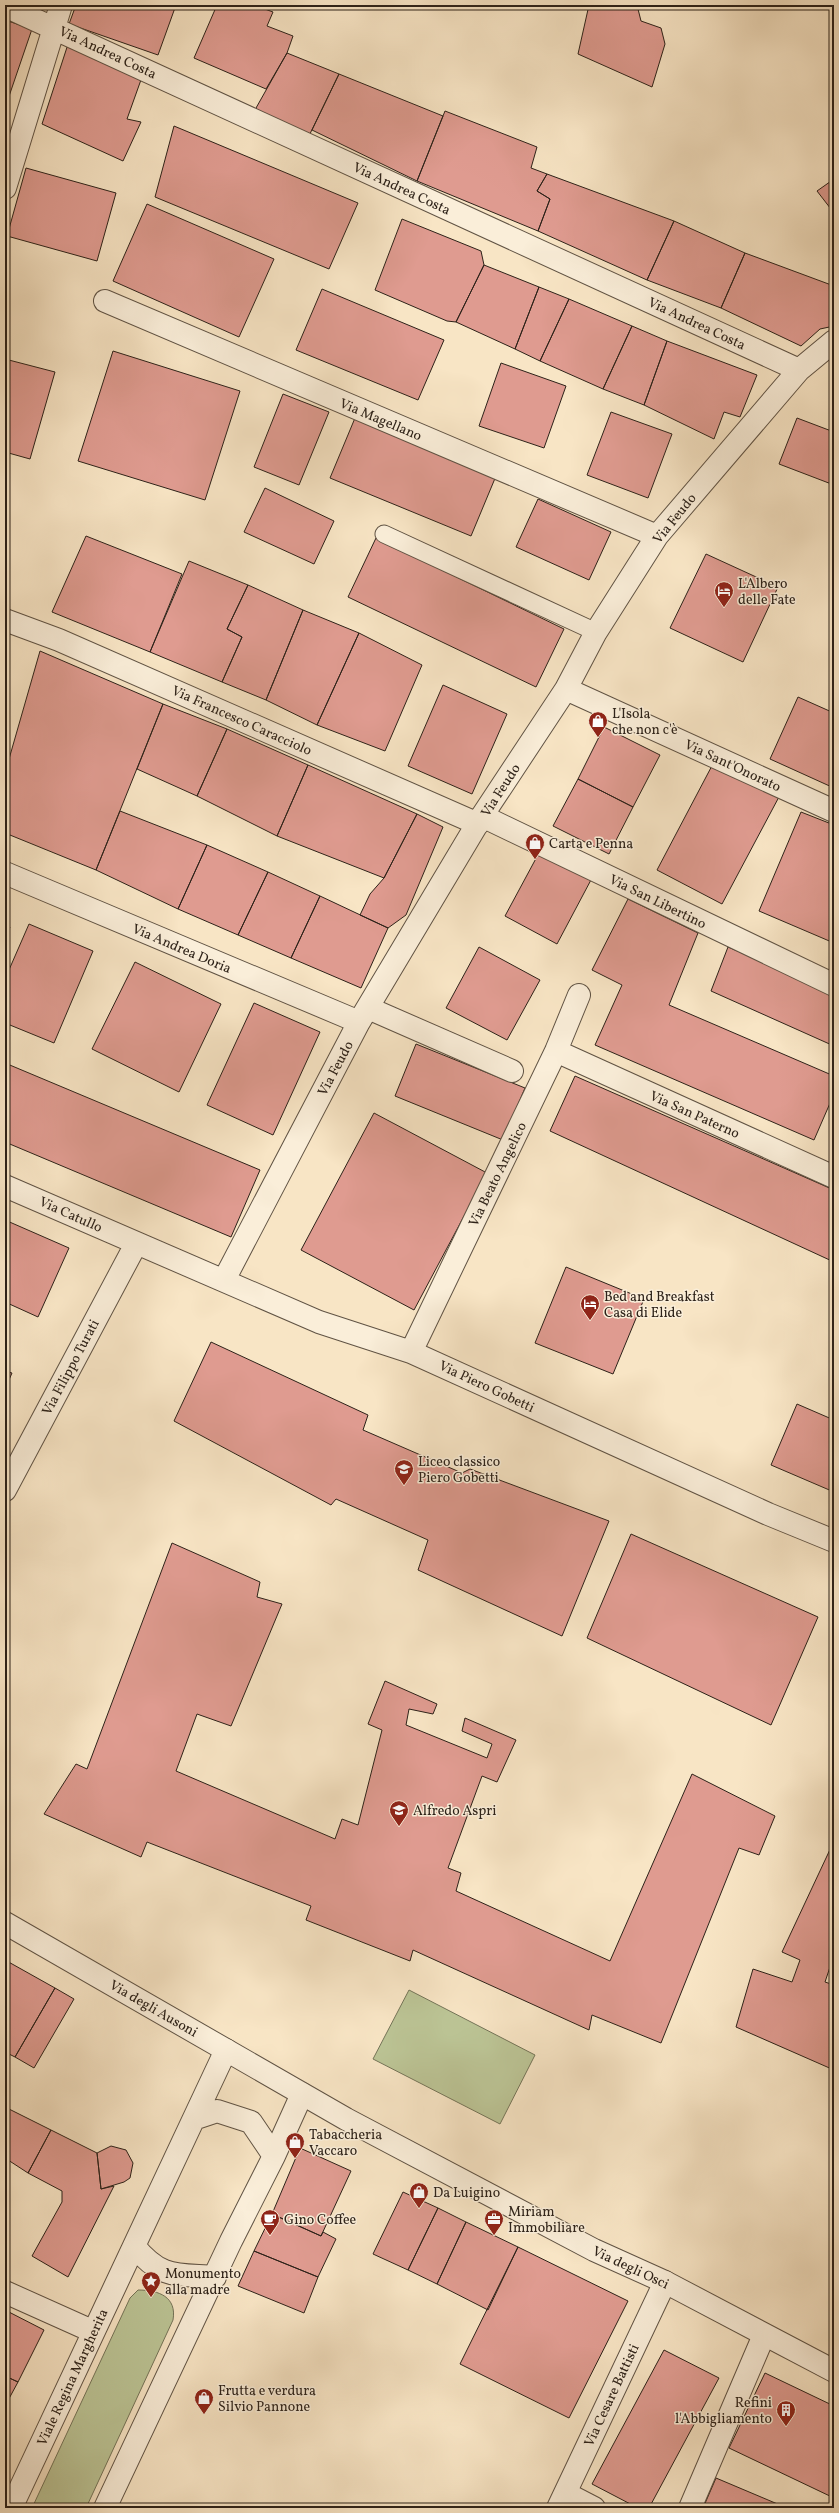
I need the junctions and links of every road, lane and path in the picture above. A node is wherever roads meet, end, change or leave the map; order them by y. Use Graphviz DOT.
graph roads {
  1 [pos="61,5"];
  2 [pos="5,6"];
  3 [pos="54,27"];
  4 [pos="5,188"];
  5 [pos="105,301"];
  6 [pos="834,341"];
  7 [pos="800,370"];
  8 [pos="384,534"];
  9 [pos="657,536"];
  10 [pos="5,620"];
  11 [pos="596,632"];
  12 [pos="566,689"];
  13 [pos="834,812"];
  14 [pos="480,820"];
  15 [pos="5,873"];
  16 [pos="834,985"];
  17 [pos="579,995"];
  18 [pos="364,1015"];
  19 [pos="556,1051"];
  20 [pos="512,1071"];
  21 [pos="834,1176"];
  22 [pos="5,1186"];
  23 [pos="136,1244"];
  24 [pos="224,1280"];
  25 [pos="411,1352"];
  26 [pos="5,1490"];
  27 [pos="834,1541"];
  28 [pos="5,1923"];
  29 [pos="226,2050"];
  30 [pos="302,2094"];
  31 [pos="196,2118"];
  32 [pos="274,2156"];
  33 [pos="134,2246"];
  34 [pos="215,2277"];
  35 [pos="665,2282"];
  36 [pos="5,2292"];
  37 [pos="92,2331"];
  38 [pos="764,2335"];
  39 [pos="834,2371"];
  40 [pos="561,2501"];
  41 [pos="10,2508"];
  42 [pos="105,2508"];
  43 [pos="594,2508"];
  44 [pos="690,2508"];
  1 -- 3 [label="street"];
  2 -- 3 [label="street, Via Andrea Costa"];
  3 -- 4 [label="street"];
  3 -- 7 [label="street, Via Andrea Costa"];
  5 -- 9 [label="street, Via Magellano"];
  6 -- 7 [label="street, Via Feudo"];
  7 -- 9 [label="street, Via Feudo"];
  8 -- 11 [label="lane"];
  9 -- 11 [label="street, Via Feudo"];
  10 -- 14 [label="street, Via Francesco Caracciolo"];
  11 -- 12 [label="street, Via Feudo"];
  12 -- 13 [label="street, Via Sant'Onorato"];
  12 -- 14 [label="street, Via Feudo"];
  14 -- 16 [label="street, Via San Libertino"];
  14 -- 18 [label="street, Via Feudo"];
  15 -- 18 [label="street, Via Andrea Doria"];
  17 -- 19 [label="street, Via Beato Angelico"];
  18 -- 20 [label="street, Via Andrea Doria"];
  18 -- 24 [label="street, Via Feudo"];
  19 -- 21 [label="street, Via San Paterno"];
  19 -- 25 [label="street, Via Beato Angelico"];
  22 -- 23 [label="street, Via Catullo"];
  23 -- 24 [label="street, Via Piero Gobetti"];
  23 -- 26 [label="street, Via Filippo Turati"];
  24 -- 25 [label="street, Via Piero Gobetti"];
  25 -- 27 [label="street, Via Piero Gobetti"];
  28 -- 29 [label="street, Via degli Ausoni"];
  29 -- 30 [label="street, Via degli Ausoni"];
  29 -- 31 [label="street, Viale Regina Margherita"];
  30 -- 32 [label="street"];
  30 -- 35 [label="street, Via degli Osci"];
  31 -- 32 [label="street"];
  31 -- 33 [label="street, Viale Regina Margherita"];
  32 -- 34 [label="street"];
  33 -- 34 [label="street"];
  33 -- 37 [label="street, Viale Regina Margherita"];
  34 -- 42 [label="street"];
  35 -- 38 [label="street, Via degli Osci"];
  35 -- 40 [label="street, Via Cesare Battisti"];
  36 -- 37 [label="street"];
  37 -- 41 [label="street, Viale Regina Margherita"];
  38 -- 39 [label="street, Via degli Osci"];
  38 -- 44 [label="street"];
  40 -- 43 [label="street"];
}
